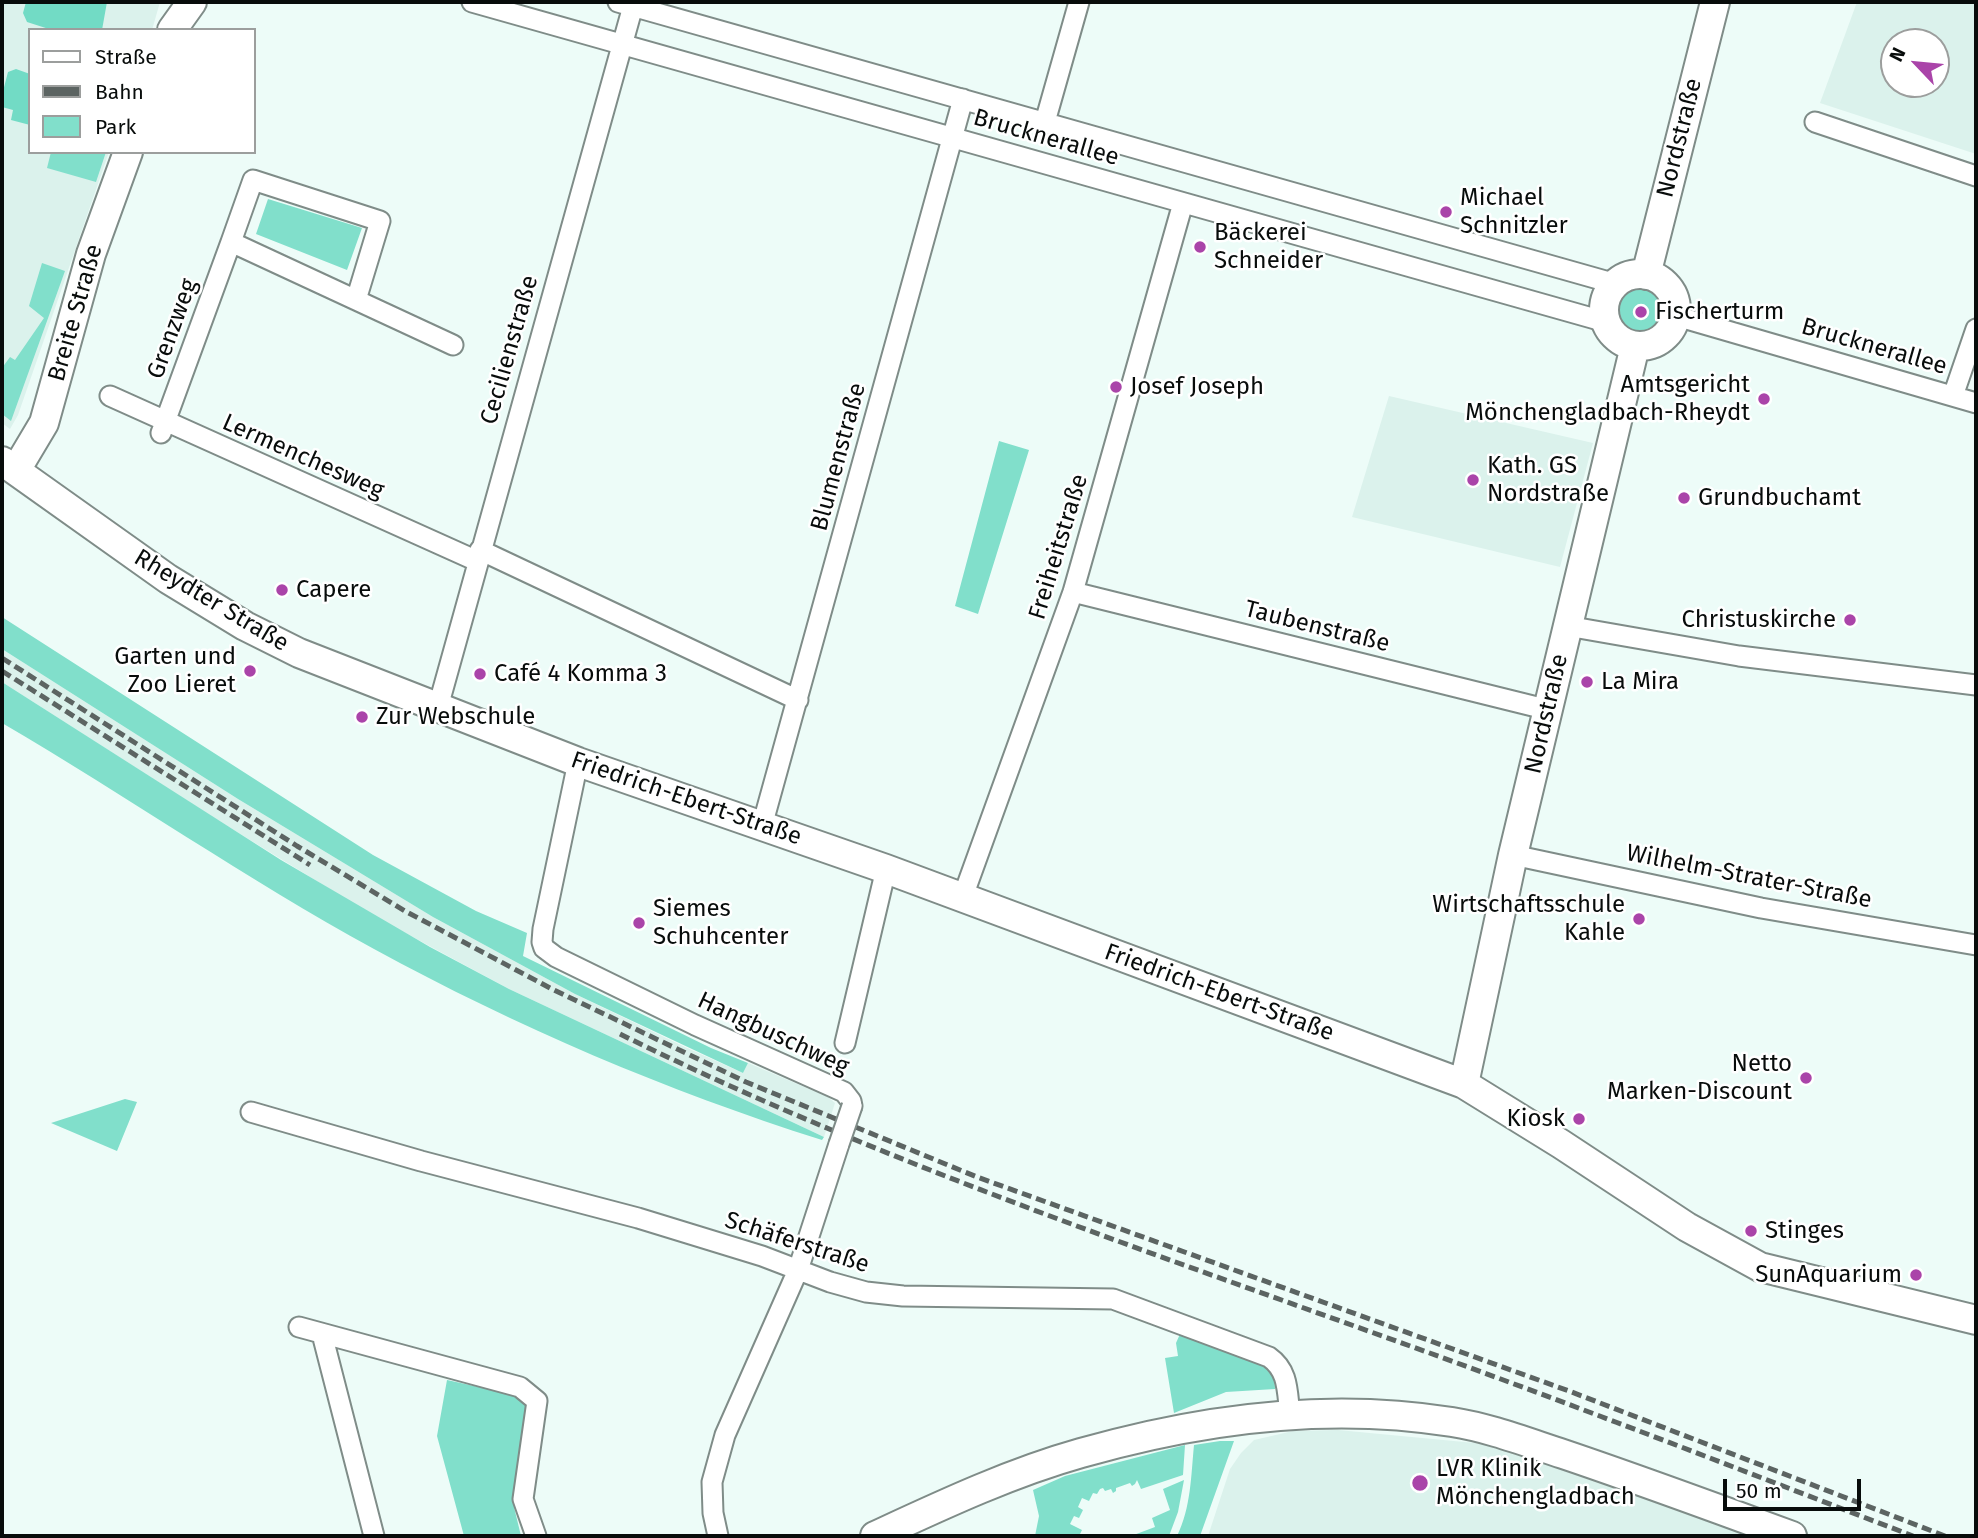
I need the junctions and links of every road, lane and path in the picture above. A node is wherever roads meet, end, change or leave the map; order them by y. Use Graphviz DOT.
graph roads {
  1 [pos="177,2"];
  2 [pos="192,2"];
  3 [pos="472,2"];
  4 [pos="1079,2"];
  5 [pos="1715,2"];
  6 [pos="625,4"];
  7 [pos="171,28"];
  8 [pos="172,28"];
  9 [pos="621,44"];
  10 [pos="963,99"];
  11 [pos="1045,122"];
  12 [pos="1815,122"];
  13 [pos="952,137"];
  14 [pos="127,154"];
  15 [pos="1976,176"];
  16 [pos="1183,203"];
  17 [pos="231,242"];
  18 [pos="1646,275"];
  19 [pos="1616,284"];
  20 [pos="356,300"];
  21 [pos="1676,316"];
  22 [pos="1606,322"];
  23 [pos="1976,329"];
  24 [pos="453,345"];
  25 [pos="1635,346"];
  26 [pos="110,396"];
  27 [pos="1953,396"];
  28 [pos="1976,403"];
  29 [pos="163,427"];
  30 [pos="9,466"];
  31 [pos="479,555"];
  32 [pos="1073,592"];
  33 [pos="1567,626"];
  34 [pos="1976,685"];
  35 [pos="798,699"];
  36 [pos="438,707"];
  37 [pos="1549,710"];
  38 [pos="578,762"];
  39 [pos="762,827"];
  40 [pos="1513,855"];
  41 [pos="886,869"];
  42 [pos="962,899"];
  43 [pos="1976,945"];
  44 [pos="845,1043"];
  45 [pos="1464,1084"];
  46 [pos="251,1112"];
  47 [pos="798,1270"];
  48 [pos="1976,1320"];
  49 [pos="299,1327"];
  50 [pos="322,1334"];
  51 [pos="1290,1415"];
  52 [pos="374,1536"];
  53 [pos="536,1536"];
  54 [pos="718,1536"];
  55 [pos="876,1536"];
  56 [pos="1792,1536"];
  1 -- 7 [label="street"];
  2 -- 8 [label="street"];
  3 -- 9 [label="street, Brucknerallee"];
  4 -- 11 [label="street"];
  5 -- 18 [label="street, Nordstraße"];
  6 -- 9 [label="street, Cecilienstraße"];
  6 -- 10 [label="street, Brucknerallee"];
  9 -- 13 [label="street, Brucknerallee"];
  9 -- 31 [label="street, Cecilienstraße"];
  10 -- 11 [label="street, Brucknerallee"];
  10 -- 13 [label="street, Blumenstraße"];
  11 -- 19 [label="street, Brucknerallee"];
  12 -- 15 [label="street"];
  13 -- 16 [label="street, Brucknerallee"];
  13 -- 35 [label="street, Blumenstraße"];
  14 -- 30 [label="street, Breite Straße"];
  16 -- 22 [label="street, Brucknerallee"];
  16 -- 32 [label="street, Freiheitstraße"];
  17 -- 20 [label="street"];
  17 -- 20 [label="street, Grenzweg"];
  17 -- 29 [label="street, Grenzweg"];
  18 -- 19 [label="street"];
  18 -- 21 [label="street"];
  19 -- 22 [label="street"];
  20 -- 24 [label="street"];
  21 -- 25 [label="street"];
  21 -- 27 [label="street, Brucknerallee"];
  22 -- 25 [label="street"];
  23 -- 27 [label="street"];
  25 -- 33 [label="street, Nordstraße"];
  26 -- 29 [label="street, Lermenchesweg"];
  27 -- 28 [label="street, Brucknerallee"];
  29 -- 31 [label="street, Lermenchesweg"];
  30 -- 36 [label="street, Rheydter Straße"];
  31 -- 35 [label="street, Lermenchesweg"];
  31 -- 36 [label="street, Cecilienstraße"];
  32 -- 37 [label="street, Taubenstraße"];
  32 -- 42 [label="street, Freiheitstraße"];
  33 -- 34 [label="street"];
  33 -- 37 [label="street, Nordstraße"];
  35 -- 39 [label="street, Blumenstraße"];
  36 -- 38 [label="street, Friedrich-Ebert-Straße"];
  37 -- 40 [label="street, Nordstraße"];
  38 -- 39 [label="street, Friedrich-Ebert-Straße"];
  38 -- 47 [label="street, Hangbuschweg, bridge"];
  39 -- 41 [label="street, Friedrich-Ebert-Straße"];
  40 -- 43 [label="street, Wilhelm-Strater-Straße"];
  40 -- 45 [label="street, Nordstraße"];
  41 -- 42 [label="street, Friedrich-Ebert-Straße"];
  41 -- 44 [label="street"];
  42 -- 45 [label="street, Friedrich-Ebert-Straße"];
  45 -- 48 [label="street, Friedrich-Ebert-Straße"];
  46 -- 47 [label="street, Schäferstraße"];
  47 -- 51 [label="street, Schäferstraße"];
  47 -- 54 [label="street, Hangbuschweg"];
  49 -- 50 [label="street"];
  50 -- 52 [label="street"];
  50 -- 53 [label="street"];
  51 -- 55 [label="street"];
  51 -- 56 [label="street"];
}
